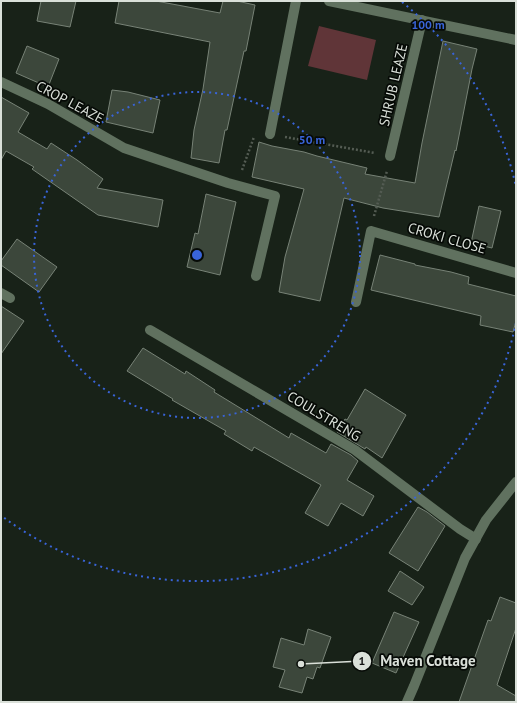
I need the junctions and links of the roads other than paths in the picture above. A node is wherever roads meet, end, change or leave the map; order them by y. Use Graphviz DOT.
graph roads {
  1 [pos="296,1"];
  2 [pos="329,1"];
  3 [pos="422,20"];
  4 [pos="516,40"];
  5 [pos="1,82"];
  6 [pos="270,134"];
  7 [pos="390,156"];
  8 [pos="516,273"];
  9 [pos="256,276"];
  10 [pos="356,302"];
  11 [pos="150,330"];
  12 [pos="516,482"];
  13 [pos="476,539"];
  14 [pos="407,702"];
  1 -- 6 [label="street"];
  2 -- 3 [label="street"];
  3 -- 4 [label="street"];
  3 -- 7 [label="street, SHRUB LEAZE"];
  5 -- 9 [label="street, CROP LEAZE"];
  8 -- 10 [label="street, CROKI CLOSE"];
  11 -- 13 [label="street, COULSTRENG"];
  12 -- 13 [label="street"];
  13 -- 14 [label="street"];
}
